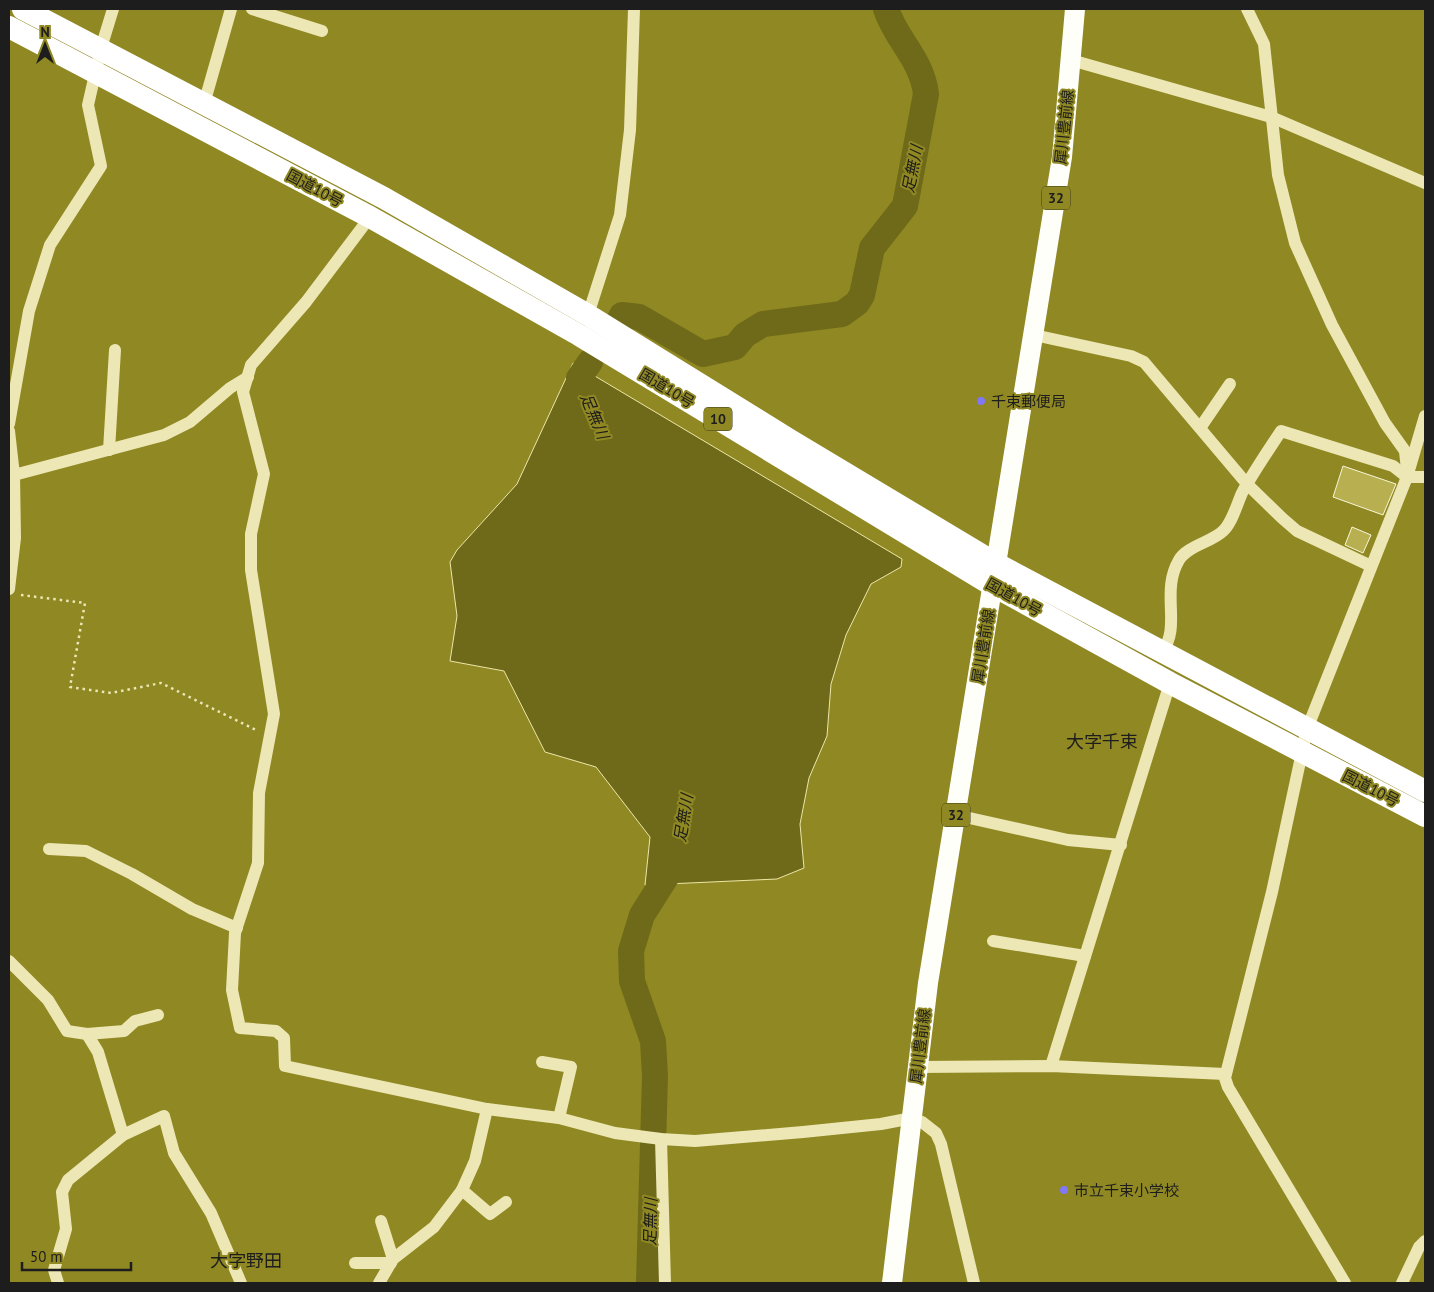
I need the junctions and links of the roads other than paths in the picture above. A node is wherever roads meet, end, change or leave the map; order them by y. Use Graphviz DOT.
graph roads {
  1 [pos="23,9"];
  2 [pos="113,9"];
  3 [pos="231,9"];
  4 [pos="252,9"];
  5 [pos="634,9"];
  6 [pos="1075,9"];
  7 [pos="1247,9"];
  8 [pos="9,27"];
  9 [pos="322,31"];
  10 [pos="101,48"];
  11 [pos="1071,60"];
  12 [pos="96,72"];
  13 [pos="204,104"];
  14 [pos="1272,117"];
  15 [pos="1425,183"];
  16 [pos="370,217"];
  17 [pos="588,315"];
  18 [pos="1034,335"];
  19 [pos="115,350"];
  20 [pos="248,377"];
  21 [pos="1230,384"];
  22 [pos="1425,416"];
  23 [pos="9,424"];
  24 [pos="1200,428"];
  25 [pos="9,431"];
  26 [pos="109,450"];
  27 [pos="14,475"];
  28 [pos="1408,477"];
  29 [pos="1425,477"];
  30 [pos="1247,484"];
  31 [pos="995,563"];
  32 [pos="1371,566"];
  33 [pos="992,585"];
  34 [pos="14,592"];
  35 [pos="1162,652"];
  36 [pos="1170,683"];
  37 [pos="1307,729"];
  38 [pos="1303,752"];
  39 [pos="1425,791"];
  40 [pos="956,815"];
  41 [pos="1425,816"];
  42 [pos="1120,845"];
  43 [pos="49,849"];
  44 [pos="236,928"];
  45 [pos="993,941"];
  46 [pos="1085,956"];
  47 [pos="9,961"];
  48 [pos="158,1015"];
  49 [pos="87,1034"];
  50 [pos="542,1062"];
  51 [pos="1051,1066"];
  52 [pos="918,1067"];
  53 [pos="1226,1074"];
  54 [pos="487,1109"];
  55 [pos="559,1118"];
  56 [pos="912,1118"];
  57 [pos="123,1135"];
  58 [pos="662,1138"];
  59 [pos="462,1190"];
  60 [pos="506,1202"];
  61 [pos="381,1221"];
  62 [pos="1425,1241"];
  63 [pos="392,1261"];
  64 [pos="355,1263"];
  65 [pos="58,1283"];
  66 [pos="241,1283"];
  67 [pos="379,1283"];
  68 [pos="665,1283"];
  69 [pos="892,1283"];
  70 [pos="974,1283"];
  71 [pos="1345,1283"];
  72 [pos="1402,1283"];
  1 -- 10 [label="highway, 国道10号 / 10"];
  2 -- 10 [label="street"];
  3 -- 13 [label="street"];
  4 -- 9 [label="street"];
  5 -- 17 [label="street"];
  6 -- 11 [label="main road, 犀川豊前線 / 32"];
  7 -- 14 [label="street"];
  8 -- 12 [label="highway, 国道10号 / 10"];
  10 -- 12 [label="street"];
  10 -- 13 [label="highway, 国道10号 / 10"];
  11 -- 14 [label="street"];
  11 -- 18 [label="main road, 犀川豊前線 / 32"];
  12 -- 16 [label="highway, 国道10号 / 10"];
  12 -- 23 [label="street"];
  13 -- 17 [label="highway, 国道10号 / 10"];
  14 -- 15 [label="street"];
  14 -- 28 [label="street"];
  16 -- 20 [label="street"];
  16 -- 33 [label="highway, 国道10号 / 10"];
  17 -- 31 [label="highway, 国道10号 / 10"];
  18 -- 24 [label="street"];
  18 -- 31 [label="main road, 犀川豊前線 / 32"];
  19 -- 26 [label="street"];
  20 -- 26 [label="street"];
  20 -- 44 [label="street"];
  21 -- 24 [label="street"];
  22 -- 28 [label="street"];
  24 -- 30 [label="street"];
  25 -- 27 [label="street"];
  26 -- 27 [label="street"];
  27 -- 34 [label="street"];
  28 -- 29 [label="street"];
  28 -- 30 [label="street"];
  28 -- 32 [label="street"];
  30 -- 32 [label="street"];
  30 -- 35 [label="street"];
  31 -- 33 [label="main road, 犀川豊前線 / 32"];
  31 -- 35 [label="highway, 国道10号 / 10"];
  32 -- 37 [label="street"];
  33 -- 36 [label="highway, 国道10号 / 10"];
  33 -- 40 [label="main road, 犀川豊前線 / 32"];
  35 -- 36 [label="street"];
  35 -- 37 [label="highway, 国道10号 / 10"];
  36 -- 38 [label="highway, 国道10号 / 10"];
  36 -- 42 [label="street"];
  37 -- 38 [label="street"];
  37 -- 39 [label="highway, 国道10号 / 10"];
  38 -- 41 [label="highway, 国道10号 / 10"];
  38 -- 53 [label="street"];
  40 -- 42 [label="street"];
  40 -- 52 [label="main road, 犀川豊前線 / 32"];
  42 -- 46 [label="street"];
  43 -- 44 [label="street"];
  44 -- 54 [label="street"];
  45 -- 46 [label="street"];
  46 -- 51 [label="street"];
  47 -- 49 [label="street"];
  48 -- 49 [label="street"];
  49 -- 57 [label="street"];
  50 -- 55 [label="street"];
  51 -- 52 [label="street"];
  51 -- 53 [label="street"];
  52 -- 56 [label="main road, 犀川豊前線 / 32"];
  53 -- 71 [label="street"];
  54 -- 55 [label="street"];
  54 -- 59 [label="street"];
  55 -- 58 [label="street"];
  56 -- 58 [label="street"];
  56 -- 69 [label="main road, 犀川豊前線 / 32"];
  56 -- 70 [label="street"];
  57 -- 65 [label="street"];
  57 -- 66 [label="street"];
  58 -- 68 [label="street"];
  59 -- 60 [label="street"];
  59 -- 63 [label="street"];
  61 -- 63 [label="street"];
  62 -- 72 [label="street"];
  63 -- 64 [label="street"];
  63 -- 67 [label="street"];
}
